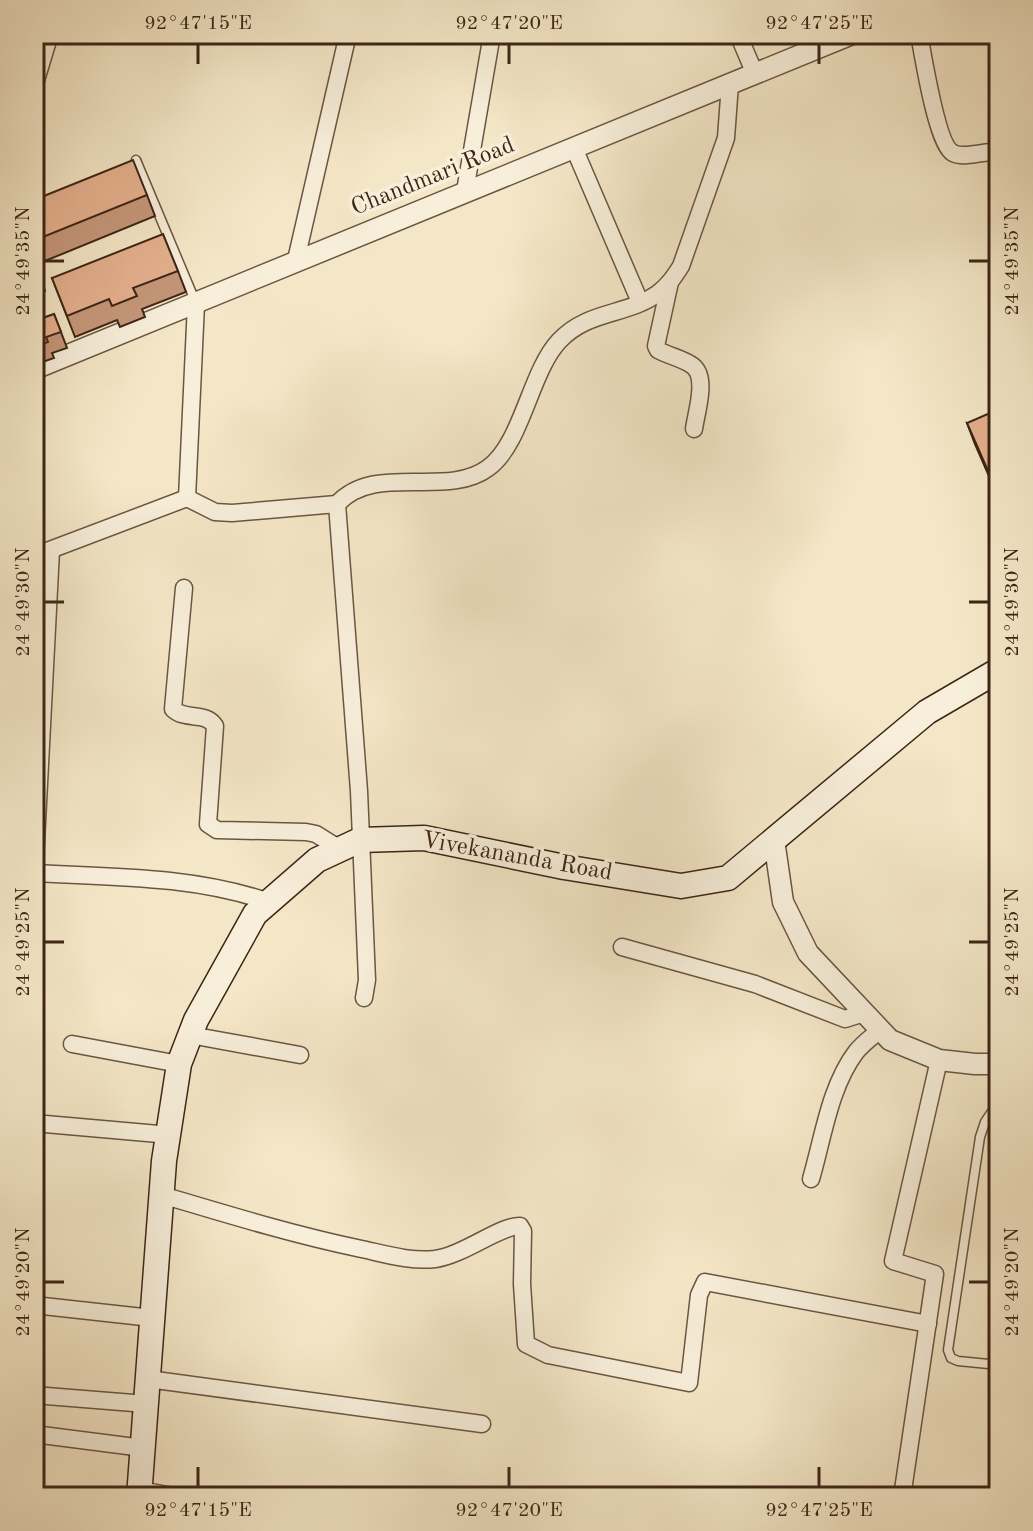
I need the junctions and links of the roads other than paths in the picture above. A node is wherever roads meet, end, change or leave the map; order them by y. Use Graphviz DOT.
graph roads {
  1 [pos="50,34"];
  2 [pos="348,34"];
  3 [pos="492,34"];
  4 [pos="738,34"];
  5 [pos="852,34"];
  6 [pos="919,34"];
  7 [pos="755,74"];
  8 [pos="730,84"];
  9 [pos="34,87"];
  10 [pos="574,148"];
  11 [pos="990,152"];
  12 [pos="136,160"];
  13 [pos="465,191"];
  14 [pos="296,260"];
  15 [pos="670,282"];
  16 [pos="640,302"];
  17 [pos="196,304"];
  18 [pos="34,369"];
  19 [pos="694,429"];
  20 [pos="187,498"];
  21 [pos="337,504"];
  22 [pos="51,550"];
  23 [pos="34,556"];
  24 [pos="184,588"];
  25 [pos="999,670"];
  26 [pos="774,840"];
  27 [pos="350,845"];
  28 [pos="34,873"];
  29 [pos="34,881"];
  30 [pos="269,902"];
  31 [pos="622,947"];
  32 [pos="364,998"];
  33 [pos="864,1013"];
  34 [pos="880,1030"];
  35 [pos="190,1035"];
  36 [pos="72,1044"];
  37 [pos="300,1055"];
  38 [pos="939,1060"];
  39 [pos="179,1064"];
  40 [pos="999,1064"];
  41 [pos="999,1101"];
  42 [pos="34,1123"];
  43 [pos="170,1135"];
  44 [pos="811,1179"];
  45 [pos="162,1195"];
  46 [pos="34,1305"];
  47 [pos="152,1318"];
  48 [pos="928,1324"];
  49 [pos="999,1365"];
  50 [pos="148,1379"];
  51 [pos="34,1395"];
  52 [pos="146,1404"];
  53 [pos="482,1424"];
  54 [pos="34,1434"];
  55 [pos="143,1448"];
  56 [pos="139,1493"];
  57 [pos="179,1497"];
  58 [pos="902,1497"];
  1 -- 9 [label="street"];
  2 -- 14 [label="street"];
  3 -- 13 [label="street"];
  4 -- 7 [label="street"];
  5 -- 7 [label="street, Chandmari Road"];
  6 -- 11 [label="street"];
  7 -- 8 [label="street, Chandmari Road"];
  8 -- 10 [label="street, Chandmari Road"];
  8 -- 15 [label="street"];
  10 -- 13 [label="street, Chandmari Road"];
  10 -- 16 [label="street"];
  12 -- 17 [label="lane"];
  13 -- 14 [label="street, Chandmari Road"];
  14 -- 17 [label="street, Chandmari Road"];
  15 -- 16 [label="street"];
  15 -- 19 [label="street"];
  16 -- 21 [label="street"];
  17 -- 18 [label="street, Chandmari Road"];
  17 -- 20 [label="street"];
  20 -- 21 [label="street"];
  20 -- 22 [label="street"];
  21 -- 27 [label="street"];
  22 -- 23 [label="street"];
  22 -- 28 [label="street"];
  24 -- 27 [label="street"];
  25 -- 26 [label="main road, Vivekananda Road"];
  26 -- 27 [label="main road, Vivekananda Road"];
  26 -- 33 [label="street"];
  27 -- 30 [label="main road, Vivekananda Road"];
  27 -- 32 [label="street"];
  28 -- 29 [label="street"];
  28 -- 30 [label="street"];
  30 -- 35 [label="main road, Vivekananda Road"];
  31 -- 33 [label="street"];
  33 -- 34 [label="street"];
  34 -- 38 [label="street"];
  34 -- 44 [label="street"];
  35 -- 37 [label="street"];
  35 -- 39 [label="main road, Vivekananda Road"];
  36 -- 39 [label="street"];
  38 -- 40 [label="street"];
  38 -- 48 [label="street"];
  39 -- 43 [label="main road, Vivekananda Road"];
  41 -- 49 [label="lane"];
  42 -- 43 [label="street"];
  43 -- 45 [label="main road, Vivekananda Road"];
  45 -- 47 [label="main road, Vivekananda Road"];
  45 -- 48 [label="street"];
  46 -- 47 [label="street"];
  47 -- 50 [label="main road, Vivekananda Road"];
  48 -- 58 [label="street"];
  50 -- 52 [label="main road, Vivekananda Road"];
  50 -- 53 [label="street"];
  51 -- 52 [label="street"];
  52 -- 55 [label="main road, Vivekananda Road"];
  54 -- 55 [label="street"];
  55 -- 56 [label="main road, Vivekananda Road"];
  56 -- 57 [label="street"];
}
